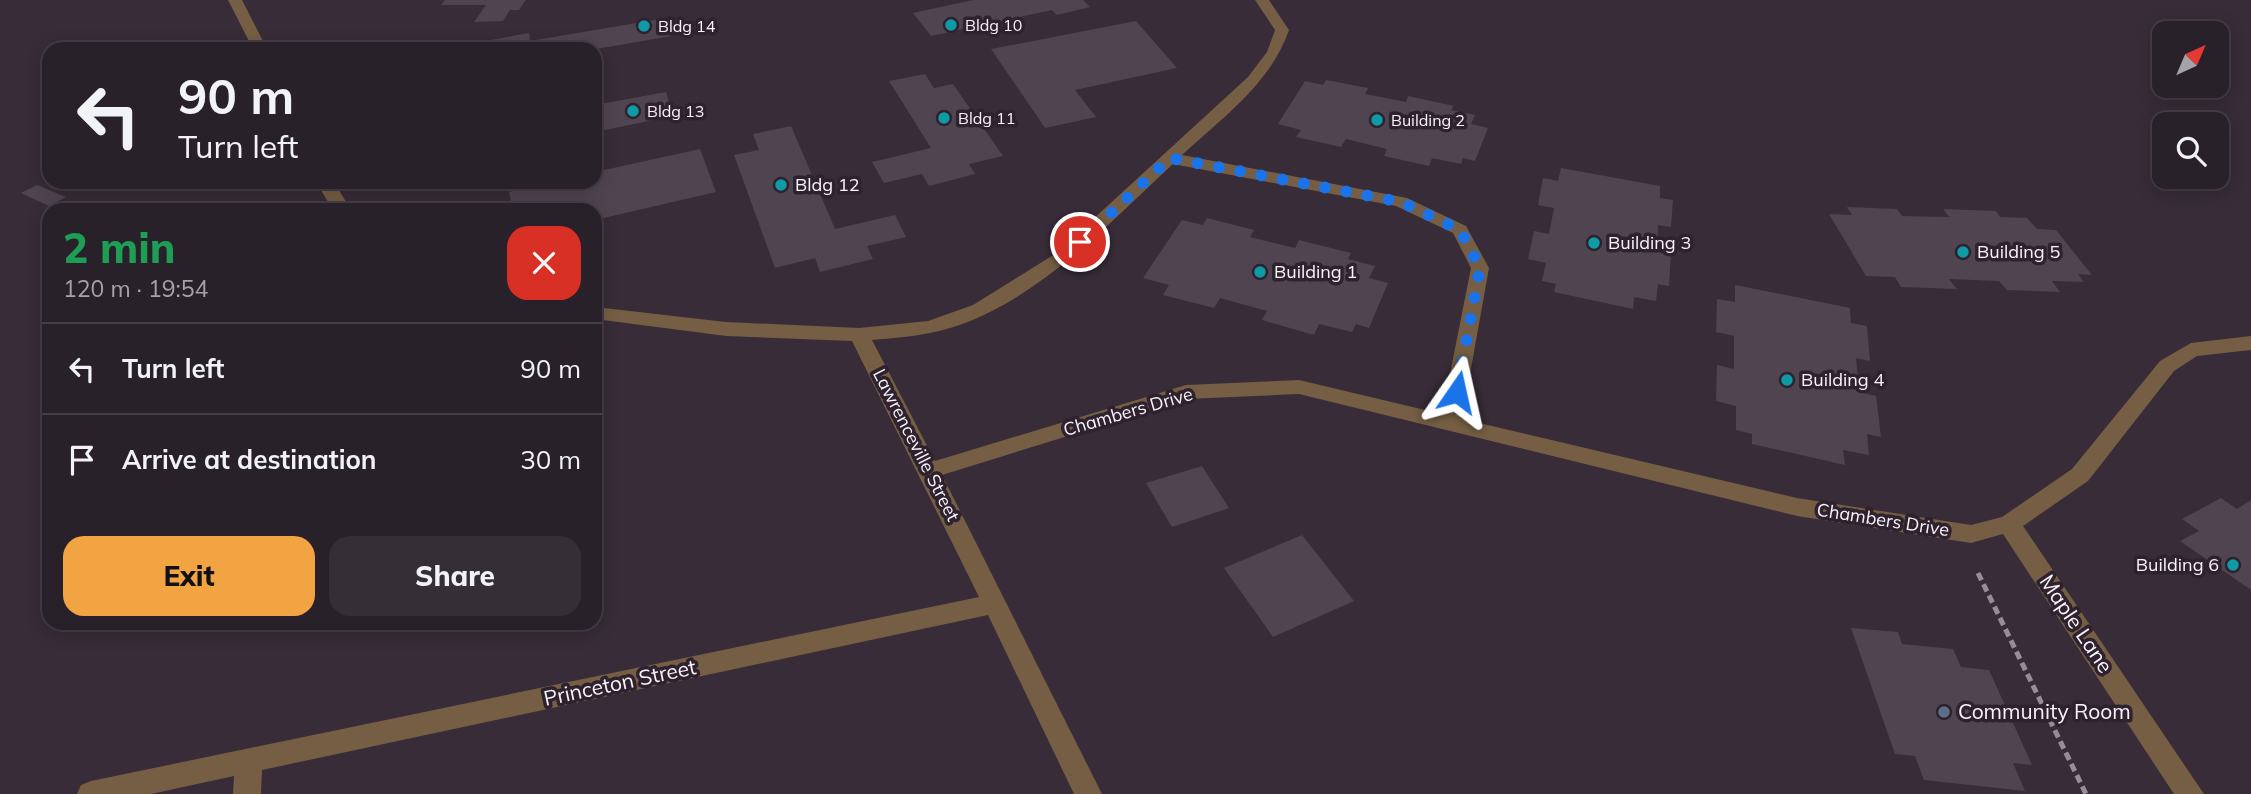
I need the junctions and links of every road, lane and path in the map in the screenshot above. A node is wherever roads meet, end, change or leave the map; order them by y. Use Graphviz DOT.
graph roads {
  1 [pos="236,0"];
  2 [pos="1262,0"];
  3 [pos="257,42"];
  4 [pos="1170,158"];
  5 [pos="602,314"];
  6 [pos="859,335"];
  7 [pos="2251,343"];
  8 [pos="1451,423"];
  9 [pos="932,470"];
  10 [pos="2009,524"];
  11 [pos="1979,573"];
  12 [pos="992,604"];
  13 [pos="249,763"];
  14 [pos="91,794"];
  15 [pos="247,794"];
  16 [pos="1088,794"];
  17 [pos="2086,794"];
  18 [pos="2189,794"];
  1 -- 3 [label="street"];
  2 -- 4 [label="street"];
  4 -- 6 [label="street"];
  4 -- 8 [label="street"];
  5 -- 6 [label="street"];
  6 -- 9 [label="street, Lawrenceville Street"];
  7 -- 10 [label="street, Chambers Drive"];
  8 -- 9 [label="street, Chambers Drive"];
  8 -- 10 [label="street, Chambers Drive"];
  9 -- 12 [label="street, Lawrenceville Street"];
  10 -- 18 [label="street, Maple Lane"];
  11 -- 17 [label="path"];
  12 -- 13 [label="street, Princeton Street"];
  12 -- 16 [label="street, Lawrenceville Street"];
  13 -- 14 [label="street, Princeton Street"];
  13 -- 15 [label="street"];
}
